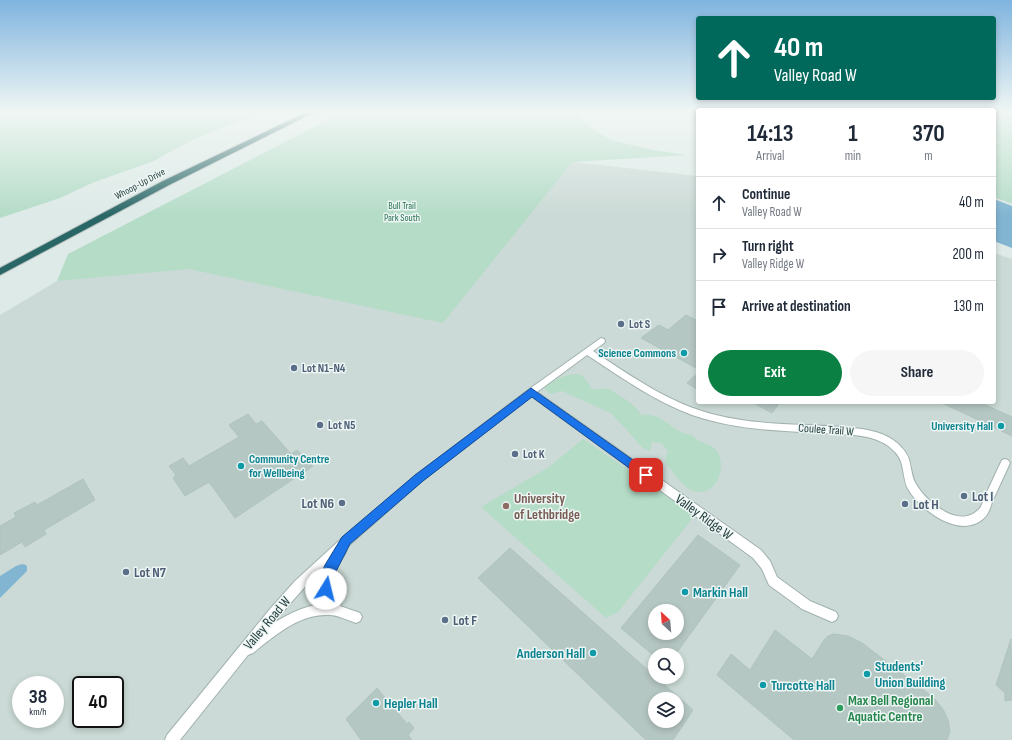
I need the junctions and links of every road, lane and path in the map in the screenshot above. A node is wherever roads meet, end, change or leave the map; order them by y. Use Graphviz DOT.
graph roads {
  1 [pos="235,146"];
  2 [pos="243,146"];
  3 [pos="0,266"];
  4 [pos="0,272"];
  5 [pos="601,341"];
  6 [pos="587,351"];
  7 [pos="531,392"];
  8 [pos="1005,464"];
  9 [pos="346,540"];
  10 [pos="335,603"];
  11 [pos="832,616"];
  12 [pos="356,617"];
  13 [pos="237,659"];
  14 [pos="172,740"];
  1 -- 3 [label="highway, Whoop-Up Drive"];
  2 -- 4 [label="highway, Whoop-Up Drive"];
  5 -- 6 [label="street, Valley Road W"];
  6 -- 7 [label="street, Valley Road W"];
  6 -- 8 [label="street, Coulee Trail W"];
  7 -- 9 [label="street, Valley Road W"];
  7 -- 11 [label="street, Valley Ridge W"];
  9 -- 10 [label="street"];
  9 -- 13 [label="street, Valley Road W"];
  12 -- 13 [label="street"];
  13 -- 14 [label="street, Valley Road W"];
}
